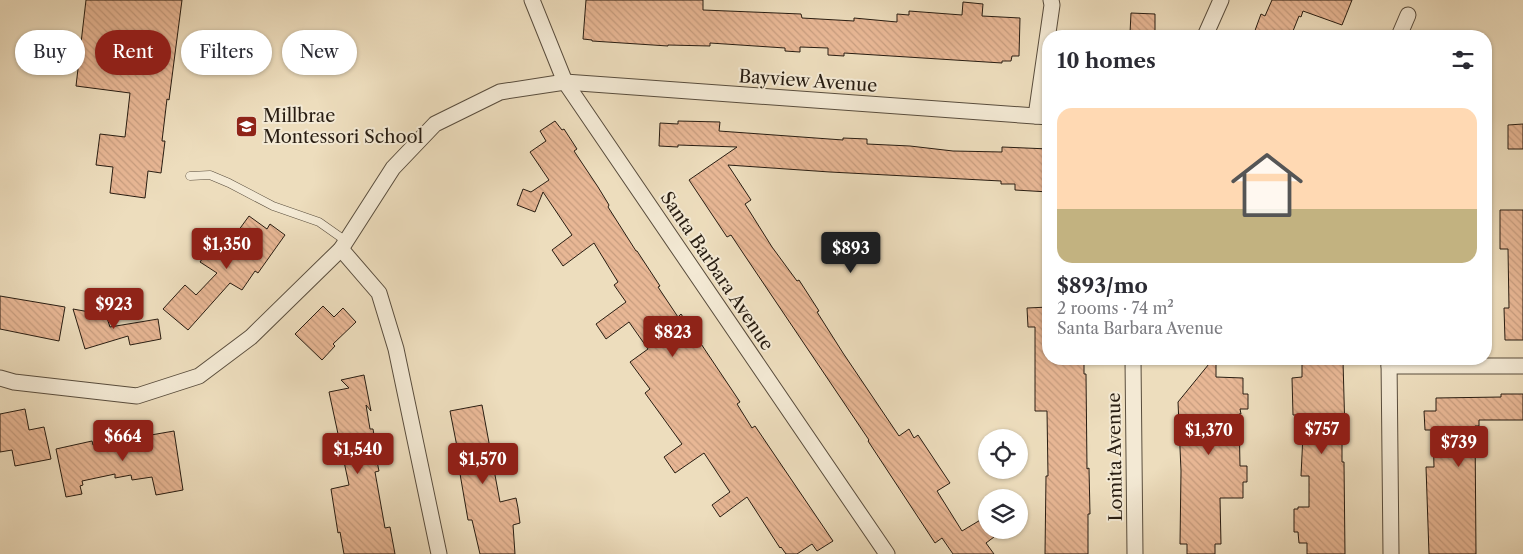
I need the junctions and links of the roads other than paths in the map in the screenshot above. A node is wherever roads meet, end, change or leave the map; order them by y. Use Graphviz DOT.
graph roads {
  1 [pos="532,0"];
  2 [pos="1051,0"];
  3 [pos="1221,0"];
  4 [pos="1408,15"];
  5 [pos="1050,30"];
  6 [pos="1208,30"];
  7 [pos="1402,30"];
  8 [pos="565,82"];
  9 [pos="1042,116"];
  10 [pos="190,176"];
  11 [pos="343,245"];
  12 [pos="1133,365"];
  13 [pos="1389,365"];
  14 [pos="1490,365"];
  15 [pos="1523,366"];
  16 [pos="0,378"];
  17 [pos="439,554"];
  18 [pos="887,554"];
  19 [pos="1135,554"];
  20 [pos="1391,554"];
  1 -- 8 [label="street, Santa Barbara Avenue"];
  2 -- 5 [label="street"];
  3 -- 6 [label="street"];
  4 -- 7 [label="street"];
  8 -- 9 [label="street, Bayview Avenue"];
  8 -- 11 [label="street, Bayview Avenue"];
  8 -- 18 [label="street, Santa Barbara Avenue"];
  10 -- 11 [label="lane"];
  11 -- 16 [label="street, Bayview Avenue"];
  11 -- 17 [label="street"];
  12 -- 19 [label="street, Lomita Avenue"];
  13 -- 20 [label="street"];
  14 -- 15 [label="street"];
}
